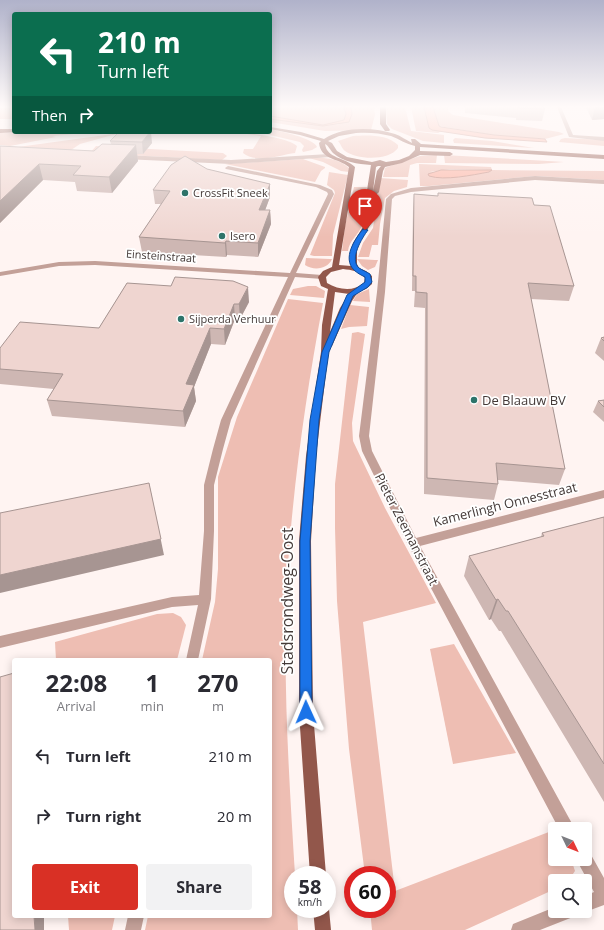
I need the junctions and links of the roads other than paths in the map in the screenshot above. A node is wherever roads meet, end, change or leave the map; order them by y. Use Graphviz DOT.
graph roads {
  1 [pos="303,150"];
  2 [pos="326,150"];
  3 [pos="332,150"];
  4 [pos="409,150"];
  5 [pos="418,150"];
  6 [pos="503,150"];
  7 [pos="337,155"];
  8 [pos="414,155"];
  9 [pos="329,156"];
  10 [pos="580,156"];
  11 [pos="114,157"];
  12 [pos="604,157"];
  13 [pos="272,160"];
  14 [pos="376,164"];
  15 [pos="386,164"];
  16 [pos="228,168"];
  17 [pos="604,182"];
  18 [pos="373,195"];
  19 [pos="335,268"];
  20 [pos="356,269"];
  21 [pos="0,274"];
  22 [pos="293,275"];
  23 [pos="322,277"];
  24 [pos="332,289"];
  25 [pos="356,290"];
  26 [pos="325,352"];
  27 [pos="604,494"];
  28 [pos="413,543"];
  29 [pos="205,599"];
  30 [pos="0,642"];
  31 [pos="192,658"];
  32 [pos="563,822"];
  33 [pos="317,866"];
  34 [pos="588,866"];
  35 [pos="604,895"];
  36 [pos="592,901"];
  37 [pos="136,918"];
  38 [pos="322,918"];
  39 [pos="549,918"];
  40 [pos="133,930"];
  41 [pos="323,930"];
  42 [pos="519,930"];
  1 -- 13 [label="street"];
  2 -- 9 [label="main road"];
  3 -- 7 [label="main road"];
  4 -- 14 [label="main road"];
  5 -- 8 [label="main road"];
  6 -- 10 [label="main road"];
  7 -- 9 [label="main road"];
  7 -- 14 [label="main road"];
  8 -- 10 [label="main road"];
  8 -- 15 [label="main road"];
  9 -- 13 [label="street"];
  9 -- 19 [label="main road"];
  10 -- 12 [label="main road"];
  11 -- 13 [label="street"];
  14 -- 15 [label="main road"];
  14 -- 18 [label="main road"];
  15 -- 18 [label="main road"];
  16 -- 22 [label="street"];
  17 -- 28 [label="street, Pieter Zeemanstraat"];
  18 -- 20 [label="main road"];
  19 -- 20 [label="main road"];
  19 -- 23 [label="main road"];
  20 -- 25 [label="main road, Stadsrondweg-Oost"];
  21 -- 22 [label="street, Einsteinstraat"];
  22 -- 23 [label="street, Einsteinstraat"];
  22 -- 29 [label="street"];
  23 -- 24 [label="main road"];
  24 -- 25 [label="main road"];
  24 -- 26 [label="main road, Stadsrondweg-Oost"];
  25 -- 26 [label="main road, Stadsrondweg-Oost"];
  26 -- 33 [label="main road, Stadsrondweg-Oost"];
  27 -- 28 [label="street, Kamerlingh Onnesstraat"];
  28 -- 32 [label="street, Pieter Zeemanstraat"];
  29 -- 30 [label="street"];
  29 -- 31 [label="street"];
  34 -- 35 [label="street"];
  35 -- 36 [label="street"];
  37 -- 40 [label="street"];
  38 -- 41 [label="main road"];
  39 -- 42 [label="street"];
}
